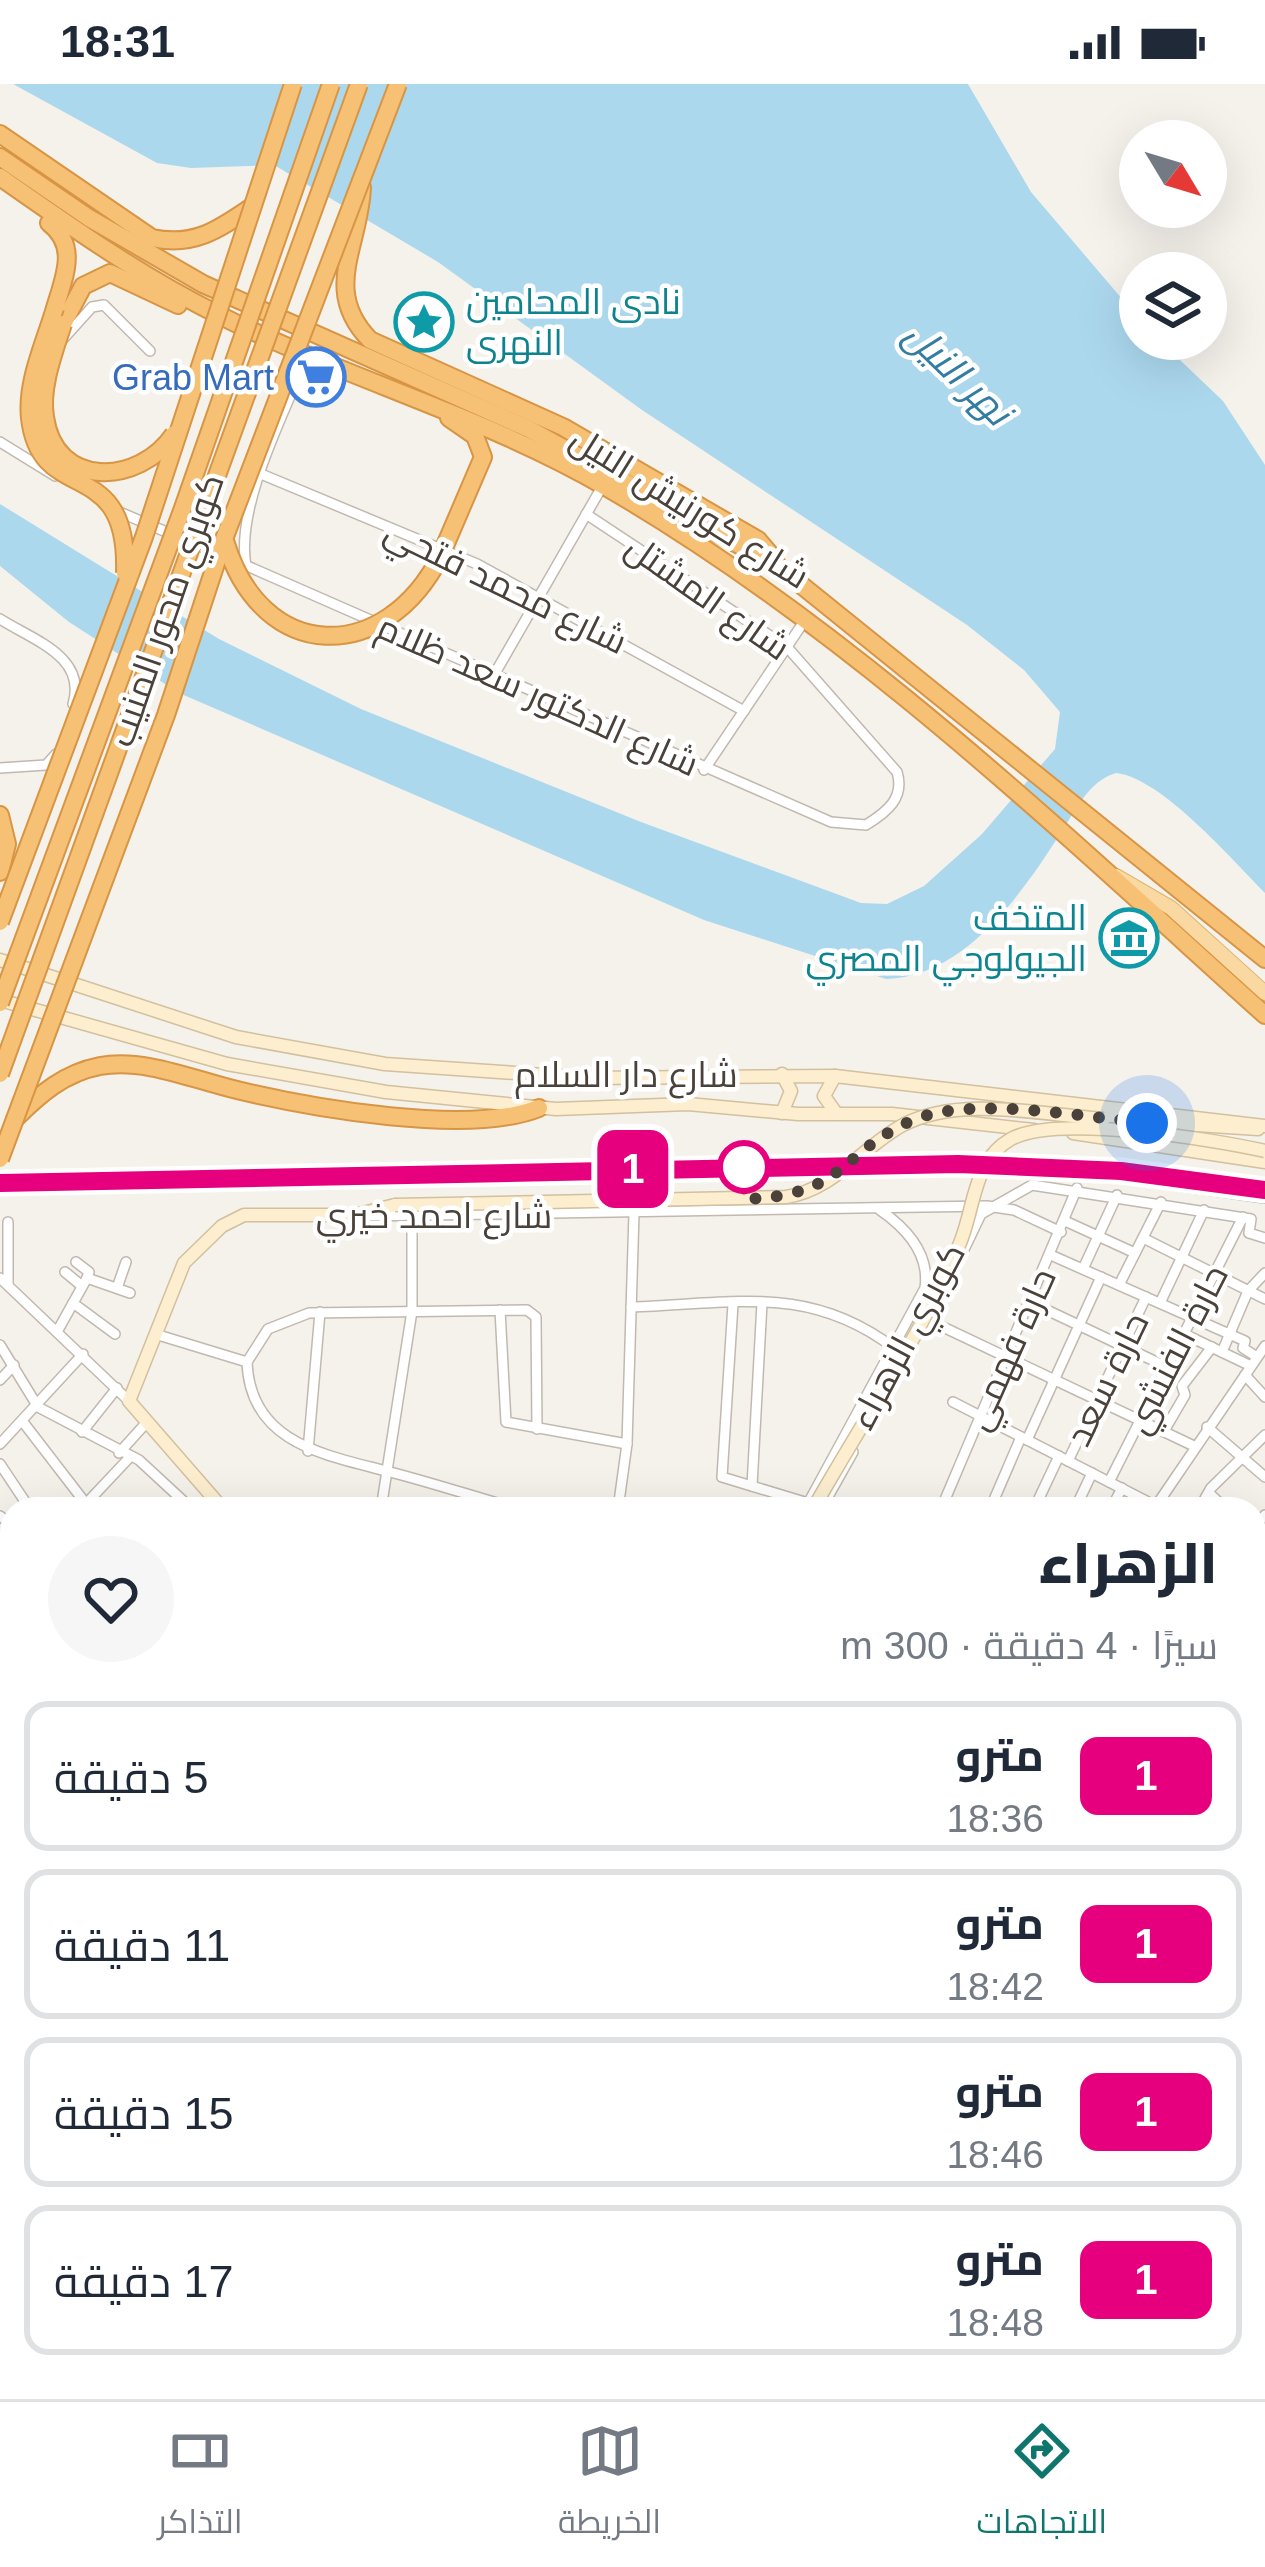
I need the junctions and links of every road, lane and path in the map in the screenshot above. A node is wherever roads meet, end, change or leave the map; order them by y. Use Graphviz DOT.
graph roads {
  1 [pos="293,84"];
  2 [pos="331,84"];
  3 [pos="359,84"];
  4 [pos="398,84"];
  5 [pos="0,134"];
  6 [pos="0,157"];
  7 [pos="0,178"];
  8 [pos="362,180"];
  9 [pos="250,208"];
  10 [pos="217,314"];
  11 [pos="59,316"];
  12 [pos="150,351"];
  13 [pos="308,355"];
  14 [pos="424,400"];
  15 [pos="190,401"];
  16 [pos="0,442"];
  17 [pos="262,474"];
  18 [pos="55,476"];
  19 [pos="603,485"];
  20 [pos="586,514"];
  21 [pos="224,539"];
  22 [pos="442,552"];
  23 [pos="247,566"];
  24 [pos="778,567"];
  25 [pos="124,586"];
  26 [pos="539,596"];
  27 [pos="0,619"];
  28 [pos="805,620"];
  29 [pos="787,647"];
  30 [pos="494,675"];
  31 [pos="744,711"];
  32 [pos="0,769"];
  33 [pos="704,770"];
  34 [pos="0,815"];
  35 [pos="831,822"];
  36 [pos="0,872"];
  37 [pos="1106,872"];
  38 [pos="0,922"];
  39 [pos="1265,958"];
  40 [pos="0,960"];
  41 [pos="1265,993"];
  42 [pos="0,1001"];
  43 [pos="1265,1015"];
  44 [pos="782,1074"];
  45 [pos="0,1075"];
  46 [pos="835,1076"];
  47 [pos="539,1108"];
  48 [pos="782,1113"];
  49 [pos="839,1114"];
  50 [pos="15,1120"];
  51 [pos="1265,1127"];
  52 [pos="1265,1151"];
  53 [pos="0,1159"];
  54 [pos="1265,1162"];
  55 [pos="1077,1188"];
  56 [pos="1117,1195"];
  57 [pos="1161,1202"];
  58 [pos="987,1206"];
  59 [pos="880,1210"];
  60 [pos="1204,1210"];
  61 [pos="634,1213"];
  62 [pos="355,1216"];
  63 [pos="412,1218"];
  64 [pos="1248,1218"];
  65 [pos="8,1222"];
  66 [pos="1063,1226"];
  67 [pos="1098,1236"];
  68 [pos="1143,1238"];
  69 [pos="1265,1238"];
  70 [pos="1135,1253"];
  71 [pos="1052,1256"];
  72 [pos="1182,1257"];
  73 [pos="76,1262"];
  74 [pos="126,1262"];
  75 [pos="1083,1269"];
  76 [pos="65,1272"];
  77 [pos="1265,1273"];
  78 [pos="1214,1274"];
  79 [pos="1101,1277"];
  80 [pos="4,1281"];
  81 [pos="85,1282"];
  82 [pos="1119,1285"];
  83 [pos="117,1288"];
  84 [pos="1248,1291"];
  85 [pos="130,1292"];
  86 [pos="1146,1297"];
  87 [pos="1265,1299"];
  88 [pos="73,1303"];
  89 [pos="762,1303"];
  90 [pos="1032,1303"];
  91 [pos="1160,1303"];
  92 [pos="733,1304"];
  93 [pos="631,1307"];
  94 [pos="500,1310"];
  95 [pos="412,1311"];
  96 [pos="320,1312"];
  97 [pos="914,1312"];
  98 [pos="1192,1317"];
  99 [pos="929,1320"];
  100 [pos="1079,1325"];
  101 [pos="58,1330"];
  102 [pos="115,1334"];
  103 [pos="154,1334"];
  104 [pos="1184,1334"];
  105 [pos="1229,1334"];
  106 [pos="0,1345"];
  107 [pos="1123,1346"];
  108 [pos="1265,1346"];
  109 [pos="894,1348"];
  110 [pos="1217,1350"];
  111 [pos="82,1354"];
  112 [pos="1006,1357"];
  113 [pos="248,1362"];
  114 [pos="14,1366"];
  115 [pos="1251,1366"];
  116 [pos="1167,1367"];
  117 [pos="1054,1379"];
  118 [pos="0,1380"];
  119 [pos="117,1388"];
  120 [pos="1265,1397"];
  121 [pos="1097,1400"];
  122 [pos="129,1401"];
  123 [pos="953,1402"];
  124 [pos="38,1407"];
  125 [pos="979,1415"];
  126 [pos="1140,1420"];
  127 [pos="23,1422"];
  128 [pos="147,1422"];
  129 [pos="1207,1427"];
  130 [pos="537,1429"];
  131 [pos="82,1432"];
  132 [pos="1163,1432"];
  133 [pos="1265,1435"];
  134 [pos="1024,1438"];
  135 [pos="0,1444"];
  136 [pos="627,1444"];
  137 [pos="1194,1446"];
  138 [pos="308,1451"];
  139 [pos="118,1453"];
  140 [pos="130,1457"];
  141 [pos="1242,1457"];
  142 [pos="1063,1458"];
  143 [pos="0,1464"];
  144 [pos="389,1472"];
  145 [pos="1092,1473"];
  146 [pos="1265,1477"];
  147 [pos="1108,1482"];
  148 [pos="752,1486"];
  149 [pos="1122,1488"];
  150 [pos="1208,1493"];
  151 [pos="21,1497"];
  152 [pos="78,1497"];
  153 [pos="95,1497"];
  154 [pos="178,1497"];
  155 [pos="213,1497"];
  156 [pos="384,1497"];
  157 [pos="476,1497"];
  158 [pos="620,1497"];
  159 [pos="782,1497"];
  160 [pos="818,1497"];
  161 [pos="818,1497"];
  162 [pos="819,1497"];
  163 [pos="946,1497"];
  164 [pos="996,1497"];
  165 [pos="1041,1497"];
  166 [pos="1081,1497"];
  167 [pos="1117,1497"];
  168 [pos="1138,1497"];
  169 [pos="1161,1497"];
  170 [pos="1206,1497"];
  171 [pos="1212,1497"];
  1 -- 9 [label="highway, كوبري محور المنيب, bridge"];
  2 -- 42 [label="highway, كوبري محور المنيب, bridge"];
  3 -- 45 [label="highway, كوبري محور المنيب, bridge"];
  4 -- 8 [label="highway, كوبري محور المنيب, bridge"];
  5 -- 9 [label="highway"];
  6 -- 24 [label="highway, شارع كورنيش النيل"];
  7 -- 10 [label="highway, شارع كورنيش النيل"];
  7 -- 11 [label="highway"];
  8 -- 21 [label="highway, كوبري محور المنيب, bridge"];
  8 -- 24 [label="highway, bridge"];
  9 -- 15 [label="highway, كوبري محور المنيب, bridge"];
  10 -- 11 [label="highway"];
  10 -- 13 [label="highway, شارع كورنيش النيل"];
  11 -- 15 [label="highway, bridge"];
  11 -- 25 [label="highway, bridge"];
  12 -- 18 [label="street"];
  13 -- 14 [label="highway, شارع كورنيش النيل"];
  13 -- 17 [label="street"];
  14 -- 19 [label="highway, شارع كورنيش النيل"];
  14 -- 22 [label="highway"];
  15 -- 25 [label="highway, كوبري محور المنيب, bridge"];
  16 -- 18 [label="street"];
  17 -- 22 [label="street, شارع محمد فتحي"];
  17 -- 23 [label="street"];
  18 -- 23 [label="street"];
  19 -- 20 [label="street"];
  19 -- 28 [label="highway, شارع كورنيش النيل"];
  20 -- 26 [label="street"];
  20 -- 29 [label="street, شارع المشتل"];
  21 -- 22 [label="highway, bridge"];
  21 -- 50 [label="highway, كوبري محور المنيب, bridge"];
  22 -- 26 [label="street, شارع محمد فتحي"];
  23 -- 30 [label="street, شارع الدكتور سعد ظلام"];
  24 -- 39 [label="highway, شارع كورنيش النيل"];
  25 -- 38 [label="highway, كوبري محور المنيب, bridge"];
  26 -- 30 [label="street"];
  26 -- 31 [label="street, شارع محمد فتحي"];
  27 -- 32 [label="street"];
  28 -- 29 [label="street"];
  28 -- 37 [label="highway, شارع كورنيش النيل"];
  29 -- 31 [label="street"];
  29 -- 35 [label="street, شارع المشتل"];
  30 -- 33 [label="street, شارع الدكتور سعد ظلام"];
  31 -- 33 [label="street"];
  33 -- 35 [label="street, شارع الدكتور سعد ظلام"];
  34 -- 36 [label="highway"];
  37 -- 41 [label="main road"];
  37 -- 43 [label="highway, شارع كورنيش النيل"];
  40 -- 44 [label="main road, شارع دار السلام"];
  42 -- 47 [label="main road, شارع دار السلام"];
  44 -- 46 [label="main road, شارع دار السلام"];
  44 -- 48 [label="main road"];
  46 -- 49 [label="main road"];
  46 -- 51 [label="main road, شارع دار السلام"];
  47 -- 48 [label="main road, شارع دار السلام"];
  47 -- 50 [label="highway"];
  48 -- 49 [label="main road, شارع دار السلام"];
  49 -- 54 [label="main road, شارع دار السلام"];
  50 -- 53 [label="highway, كوبري محور المنيب, bridge"];
  51 -- 62 [label="main road, bridge"];
  52 -- 160 [label="main road, كوبري الزهراء, bridge"];
  55 -- 56 [label="street"];
  55 -- 58 [label="street"];
  55 -- 66 [label="street, حارة فهمي"];
  56 -- 57 [label="street"];
  56 -- 67 [label="street"];
  57 -- 60 [label="street"];
  57 -- 68 [label="street"];
  58 -- 59 [label="street, شارع احمد خيري"];
  58 -- 66 [label="street, شارع احمد خيري"];
  58 -- 99 [label="street"];
  59 -- 61 [label="street, شارع احمد خيري"];
  59 -- 97 [label="street"];
  60 -- 64 [label="street"];
  60 -- 72 [label="street"];
  61 -- 63 [label="street, شارع احمد خيري"];
  61 -- 93 [label="street"];
  62 -- 63 [label="street, شارع احمد خيري"];
  62 -- 103 [label="main road, شارع احمد خيري"];
  63 -- 95 [label="street"];
  64 -- 69 [label="street"];
  64 -- 78 [label="street, حارة الفنشي"];
  65 -- 80 [label="street"];
  66 -- 67 [label="street, شارع احمد خيري"];
  66 -- 71 [label="street, حارة فهمي"];
  67 -- 70 [label="street, شارع احمد خيري"];
  67 -- 75 [label="street"];
  68 -- 70 [label="street"];
  68 -- 72 [label="street"];
  70 -- 82 [label="street"];
  71 -- 75 [label="street"];
  71 -- 90 [label="street, حارة فهمي"];
  72 -- 78 [label="street"];
  72 -- 91 [label="street"];
  73 -- 81 [label="street"];
  74 -- 83 [label="street"];
  75 -- 79 [label="street"];
  76 -- 81 [label="street"];
  77 -- 84 [label="street"];
  78 -- 84 [label="street"];
  78 -- 98 [label="street, حارة الفنشي"];
  79 -- 82 [label="street"];
  79 -- 100 [label="street"];
  80 -- 101 [label="street"];
  81 -- 83 [label="street"];
  81 -- 88 [label="street"];
  82 -- 86 [label="street"];
  83 -- 85 [label="street"];
  84 -- 87 [label="street"];
  84 -- 105 [label="street"];
  86 -- 91 [label="street"];
  86 -- 107 [label="street, حارة سعد"];
  88 -- 101 [label="street"];
  88 -- 102 [label="street"];
  89 -- 92 [label="street"];
  89 -- 109 [label="street"];
  89 -- 148 [label="street"];
  90 -- 100 [label="street"];
  90 -- 112 [label="street, حارة فهمي"];
  91 -- 98 [label="street"];
  92 -- 93 [label="street"];
  92 -- 148 [label="street"];
  93 -- 136 [label="street"];
  94 -- 95 [label="street"];
  94 -- 130 [label="street"];
  94 -- 130 [label="street"];
  95 -- 96 [label="street"];
  95 -- 144 [label="street"];
  96 -- 113 [label="street"];
  96 -- 138 [label="street"];
  97 -- 99 [label="street"];
  97 -- 109 [label="street"];
  98 -- 104 [label="street, حارة الفنشي"];
  98 -- 105 [label="street"];
  99 -- 112 [label="street"];
  99 -- 162 [label="street"];
  100 -- 107 [label="street"];
  100 -- 117 [label="street"];
  101 -- 111 [label="street"];
  103 -- 113 [label="street"];
  103 -- 122 [label="main road, شارع احمد خيري"];
  104 -- 110 [label="street"];
  104 -- 116 [label="street, حارة الفنشي"];
  105 -- 110 [label="street"];
  105 -- 115 [label="street"];
  106 -- 114 [label="street"];
  107 -- 116 [label="street"];
  107 -- 121 [label="street, حارة سعد"];
  108 -- 115 [label="street"];
  109 -- 161 [label="street"];
  110 -- 115 [label="street"];
  110 -- 132 [label="street"];
  111 -- 119 [label="street"];
  111 -- 124 [label="street"];
  112 -- 117 [label="street"];
  112 -- 125 [label="street, حارة فهمي"];
  113 -- 138 [label="street"];
  114 -- 118 [label="street"];
  114 -- 124 [label="street"];
  115 -- 120 [label="street"];
  115 -- 129 [label="street"];
  116 -- 126 [label="street, حارة الفنشي"];
  117 -- 121 [label="street"];
  117 -- 134 [label="street"];
  119 -- 122 [label="street"];
  119 -- 131 [label="street"];
  121 -- 126 [label="street"];
  121 -- 142 [label="street, حارة سعد"];
  122 -- 128 [label="main road"];
  123 -- 125 [label="street"];
  124 -- 127 [label="street"];
  124 -- 131 [label="street"];
  125 -- 134 [label="street"];
  125 -- 163 [label="street, حارة فهمي"];
  126 -- 132 [label="street"];
  126 -- 147 [label="street, حارة الفنشي"];
  127 -- 135 [label="street"];
  127 -- 152 [label="street"];
  128 -- 139 [label="street"];
  128 -- 155 [label="main road"];
  129 -- 137 [label="street"];
  129 -- 141 [label="street"];
  130 -- 136 [label="street"];
  131 -- 139 [label="street"];
  132 -- 137 [label="street"];
  133 -- 141 [label="street"];
  134 -- 142 [label="street"];
  134 -- 164 [label="street"];
  136 -- 158 [label="street"];
  137 -- 169 [label="street"];
  138 -- 144 [label="street"];
  139 -- 140 [label="street"];
  140 -- 153 [label="street"];
  140 -- 154 [label="street"];
  141 -- 146 [label="street"];
  141 -- 150 [label="street"];
  142 -- 145 [label="street"];
  142 -- 165 [label="street, حارة سعد"];
  143 -- 151 [label="street"];
  144 -- 156 [label="street"];
  144 -- 157 [label="street"];
  145 -- 147 [label="street"];
  145 -- 166 [label="street"];
  147 -- 149 [label="street"];
  148 -- 159 [label="street"];
  149 -- 167 [label="street"];
  149 -- 168 [label="street"];
  150 -- 170 [label="street"];
  150 -- 171 [label="street"];
}
